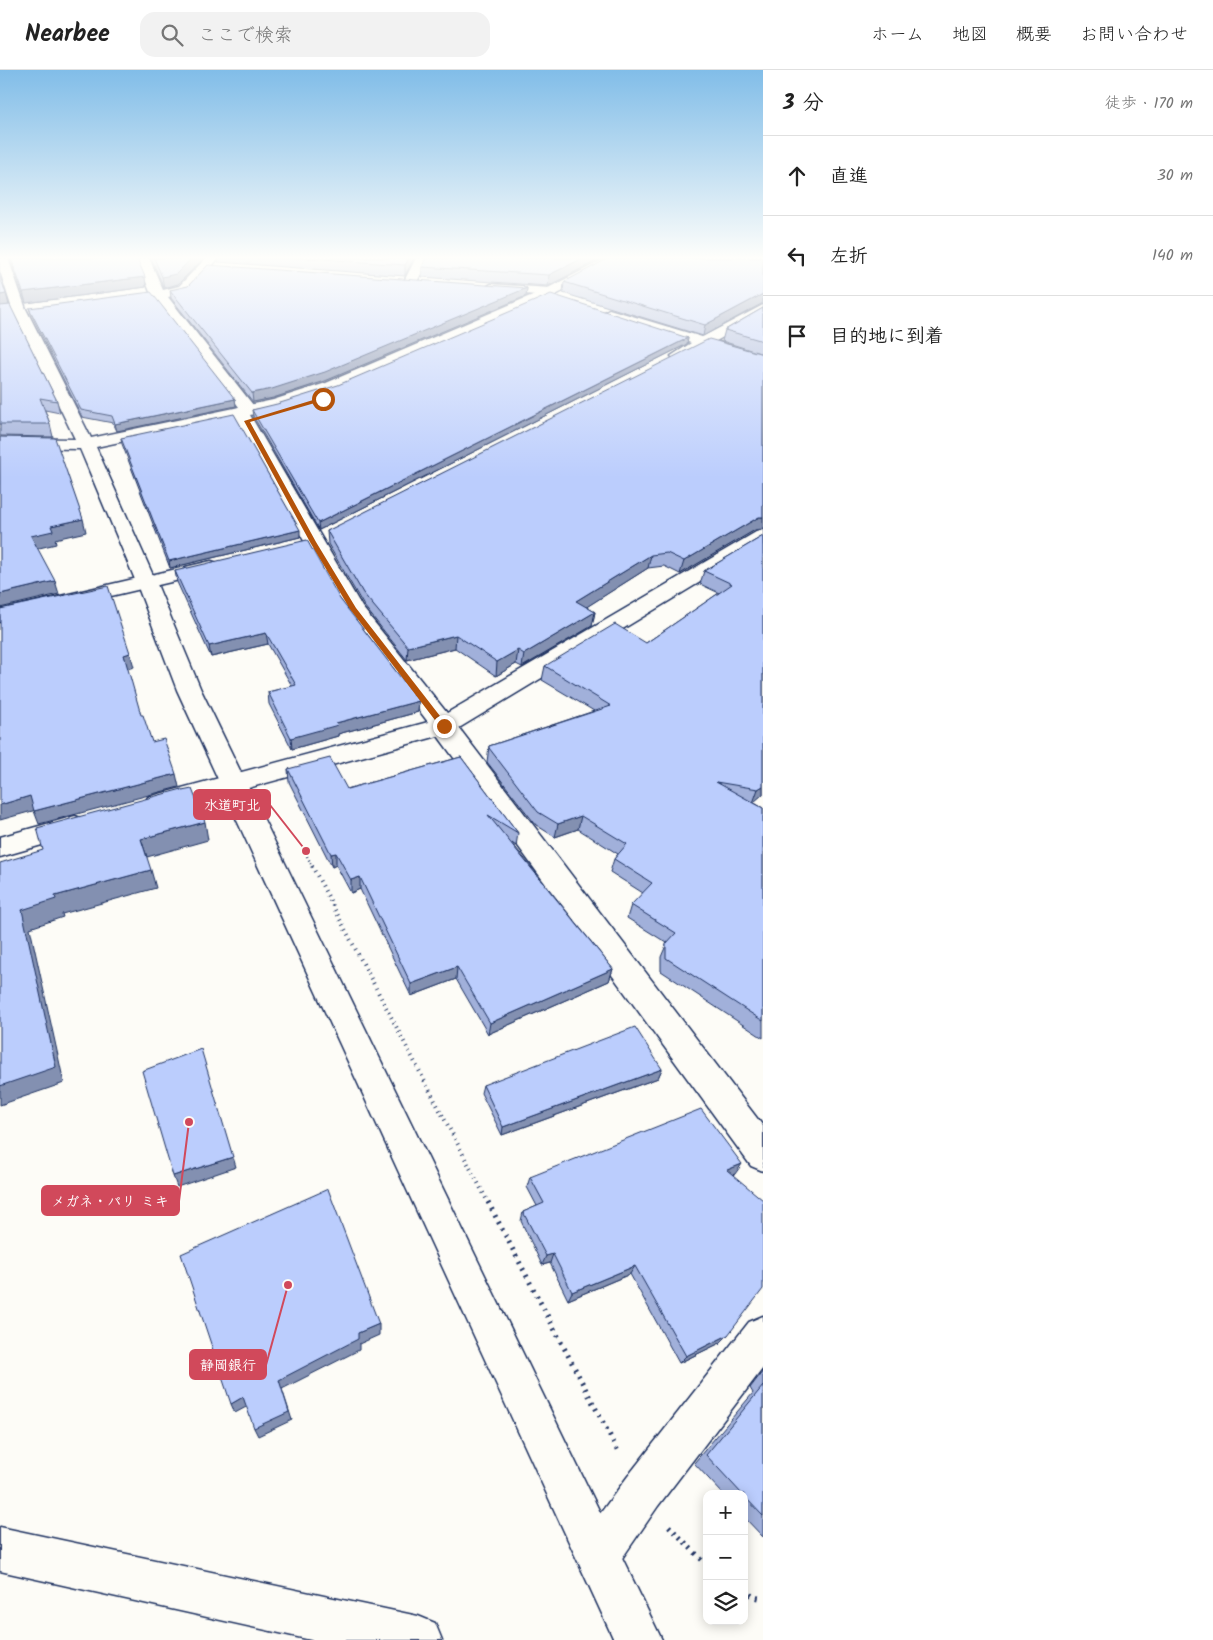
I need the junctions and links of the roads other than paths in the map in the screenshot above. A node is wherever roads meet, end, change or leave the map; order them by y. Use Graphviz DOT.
graph roads {
  1 [pos="31,331"];
  2 [pos="184,331"];
  3 [pos="459,331"];
  4 [pos="667,331"];
  5 [pos="726,331"];
  6 [pos="705,343"];
  7 [pos="763,360"];
  8 [pos="660,366"];
  9 [pos="245,411"];
  10 [pos="0,443"];
  11 [pos="86,444"];
  12 [pos="763,536"];
  13 [pos="227,563"];
  14 [pos="146,582"];
  15 [pos="0,616"];
  16 [pos="444,726"];
  17 [pos="234,782"];
  18 [pos="131,811"];
  19 [pos="94,821"];
  20 [pos="0,847"];
  21 [pos="763,1154"];
  22 [pos="763,1336"];
  23 [pos="0,1550"];
  24 [pos="598,1554"];
  25 [pos="418,1640"];
  26 [pos="638,1640"];
  1 -- 11 [label="street"];
  2 -- 9 [label="street"];
  3 -- 9 [label="street"];
  4 -- 6 [label="street"];
  5 -- 6 [label="street"];
  6 -- 7 [label="street"];
  6 -- 8 [label="street"];
  9 -- 11 [label="street"];
  9 -- 16 [label="street"];
  10 -- 11 [label="street"];
  11 -- 14 [label="street"];
  12 -- 16 [label="street"];
  13 -- 14 [label="street"];
  14 -- 15 [label="street"];
  14 -- 17 [label="street"];
  16 -- 17 [label="street"];
  16 -- 21 [label="street"];
  17 -- 18 [label="street"];
  17 -- 24 [label="street"];
  19 -- 20 [label="street"];
  22 -- 24 [label="street"];
  23 -- 25 [label="street"];
  24 -- 26 [label="street"];
}
